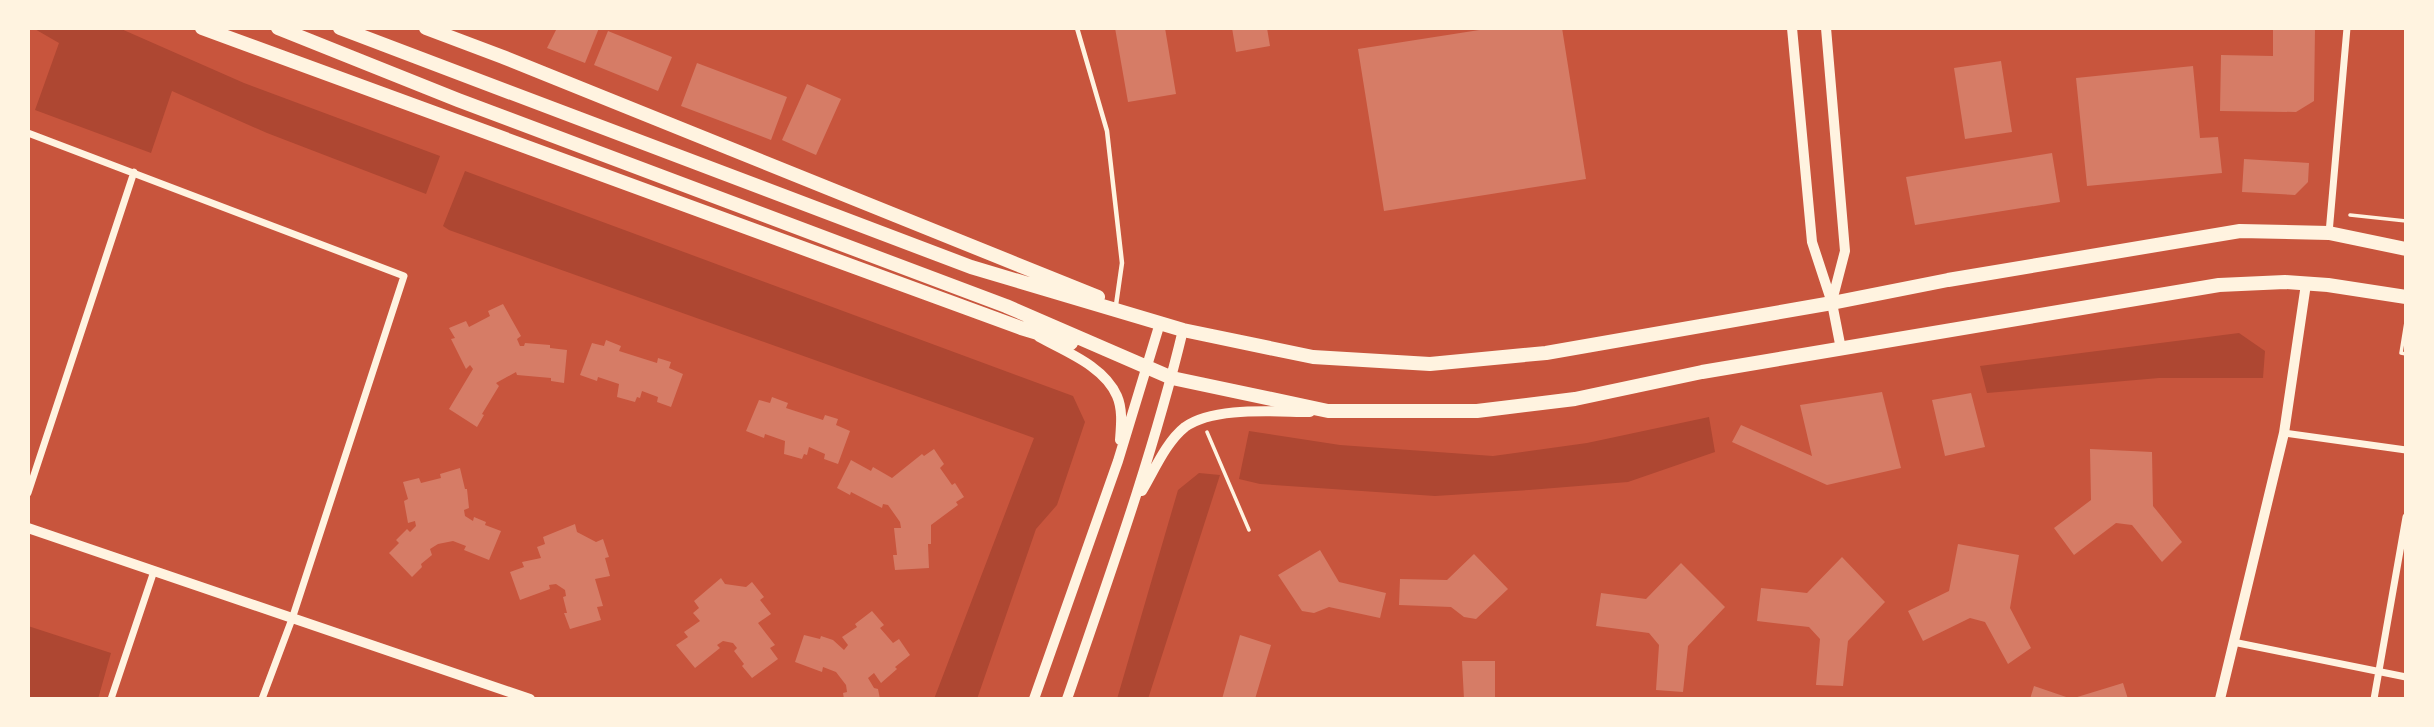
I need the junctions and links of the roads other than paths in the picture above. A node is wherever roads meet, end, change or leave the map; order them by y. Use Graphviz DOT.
graph roads {
  1 [pos="202,28"];
  2 [pos="278,28"];
  3 [pos="340,28"];
  4 [pos="426,28"];
  5 [pos="1077,28"];
  6 [pos="1792,28"];
  7 [pos="1826,28"];
  8 [pos="2347,28"];
  9 [pos="28,133"];
  10 [pos="134,172"];
  11 [pos="2329,233"];
  12 [pos="2406,249"];
  13 [pos="2306,284"];
  14 [pos="2406,297"];
  15 [pos="1832,303"];
  16 [pos="1116,305"];
  17 [pos="1160,323"];
  18 [pos="1021,328"];
  19 [pos="1183,330"];
  20 [pos="1841,349"];
  21 [pos="1140,365"];
  22 [pos="1171,378"];
  23 [pos="1328,411"];
  24 [pos="2284,433"];
  25 [pos="2406,450"];
  26 [pos="1118,461"];
  27 [pos="28,493"];
  28 [pos="1133,505"];
  29 [pos="2406,517"];
  30 [pos="28,528"];
  31 [pos="154,571"];
  32 [pos="292,619"];
  33 [pos="2233,642"];
  34 [pos="2379,672"];
  35 [pos="2406,677"];
  36 [pos="111,699"];
  37 [pos="262,699"];
  38 [pos="530,699"];
  39 [pos="1034,699"];
  40 [pos="1067,699"];
  41 [pos="2220,699"];
  42 [pos="2374,699"];
  1 -- 18 [label="main road"];
  2 -- 21 [label="main road"];
  3 -- 17 [label="main road"];
  4 -- 16 [label="main road"];
  5 -- 16 [label="lane"];
  6 -- 15 [label="street"];
  7 -- 15 [label="street"];
  8 -- 11 [label="street"];
  9 -- 10 [label="street"];
  10 -- 27 [label="street"];
  10 -- 32 [label="street"];
  11 -- 12 [label="main road"];
  11 -- 15 [label="main road"];
  13 -- 14 [label="main road"];
  13 -- 20 [label="main road"];
  13 -- 24 [label="street"];
  15 -- 19 [label="main road"];
  15 -- 20 [label="street"];
  16 -- 17 [label="main road"];
  17 -- 19 [label="main road"];
  17 -- 21 [label="street"];
  18 -- 21 [label="main road"];
  18 -- 26 [label="street"];
  19 -- 22 [label="street"];
  20 -- 23 [label="main road"];
  21 -- 22 [label="main road"];
  21 -- 26 [label="street"];
  22 -- 23 [label="main road"];
  22 -- 28 [label="street"];
  23 -- 28 [label="street"];
  24 -- 25 [label="street"];
  24 -- 33 [label="street"];
  26 -- 39 [label="street"];
  28 -- 40 [label="street"];
  29 -- 34 [label="street"];
  30 -- 31 [label="street"];
  31 -- 32 [label="street"];
  31 -- 36 [label="street"];
  32 -- 37 [label="street"];
  32 -- 38 [label="street"];
  33 -- 34 [label="street"];
  33 -- 41 [label="street"];
  34 -- 35 [label="street"];
  34 -- 42 [label="street"];
}
